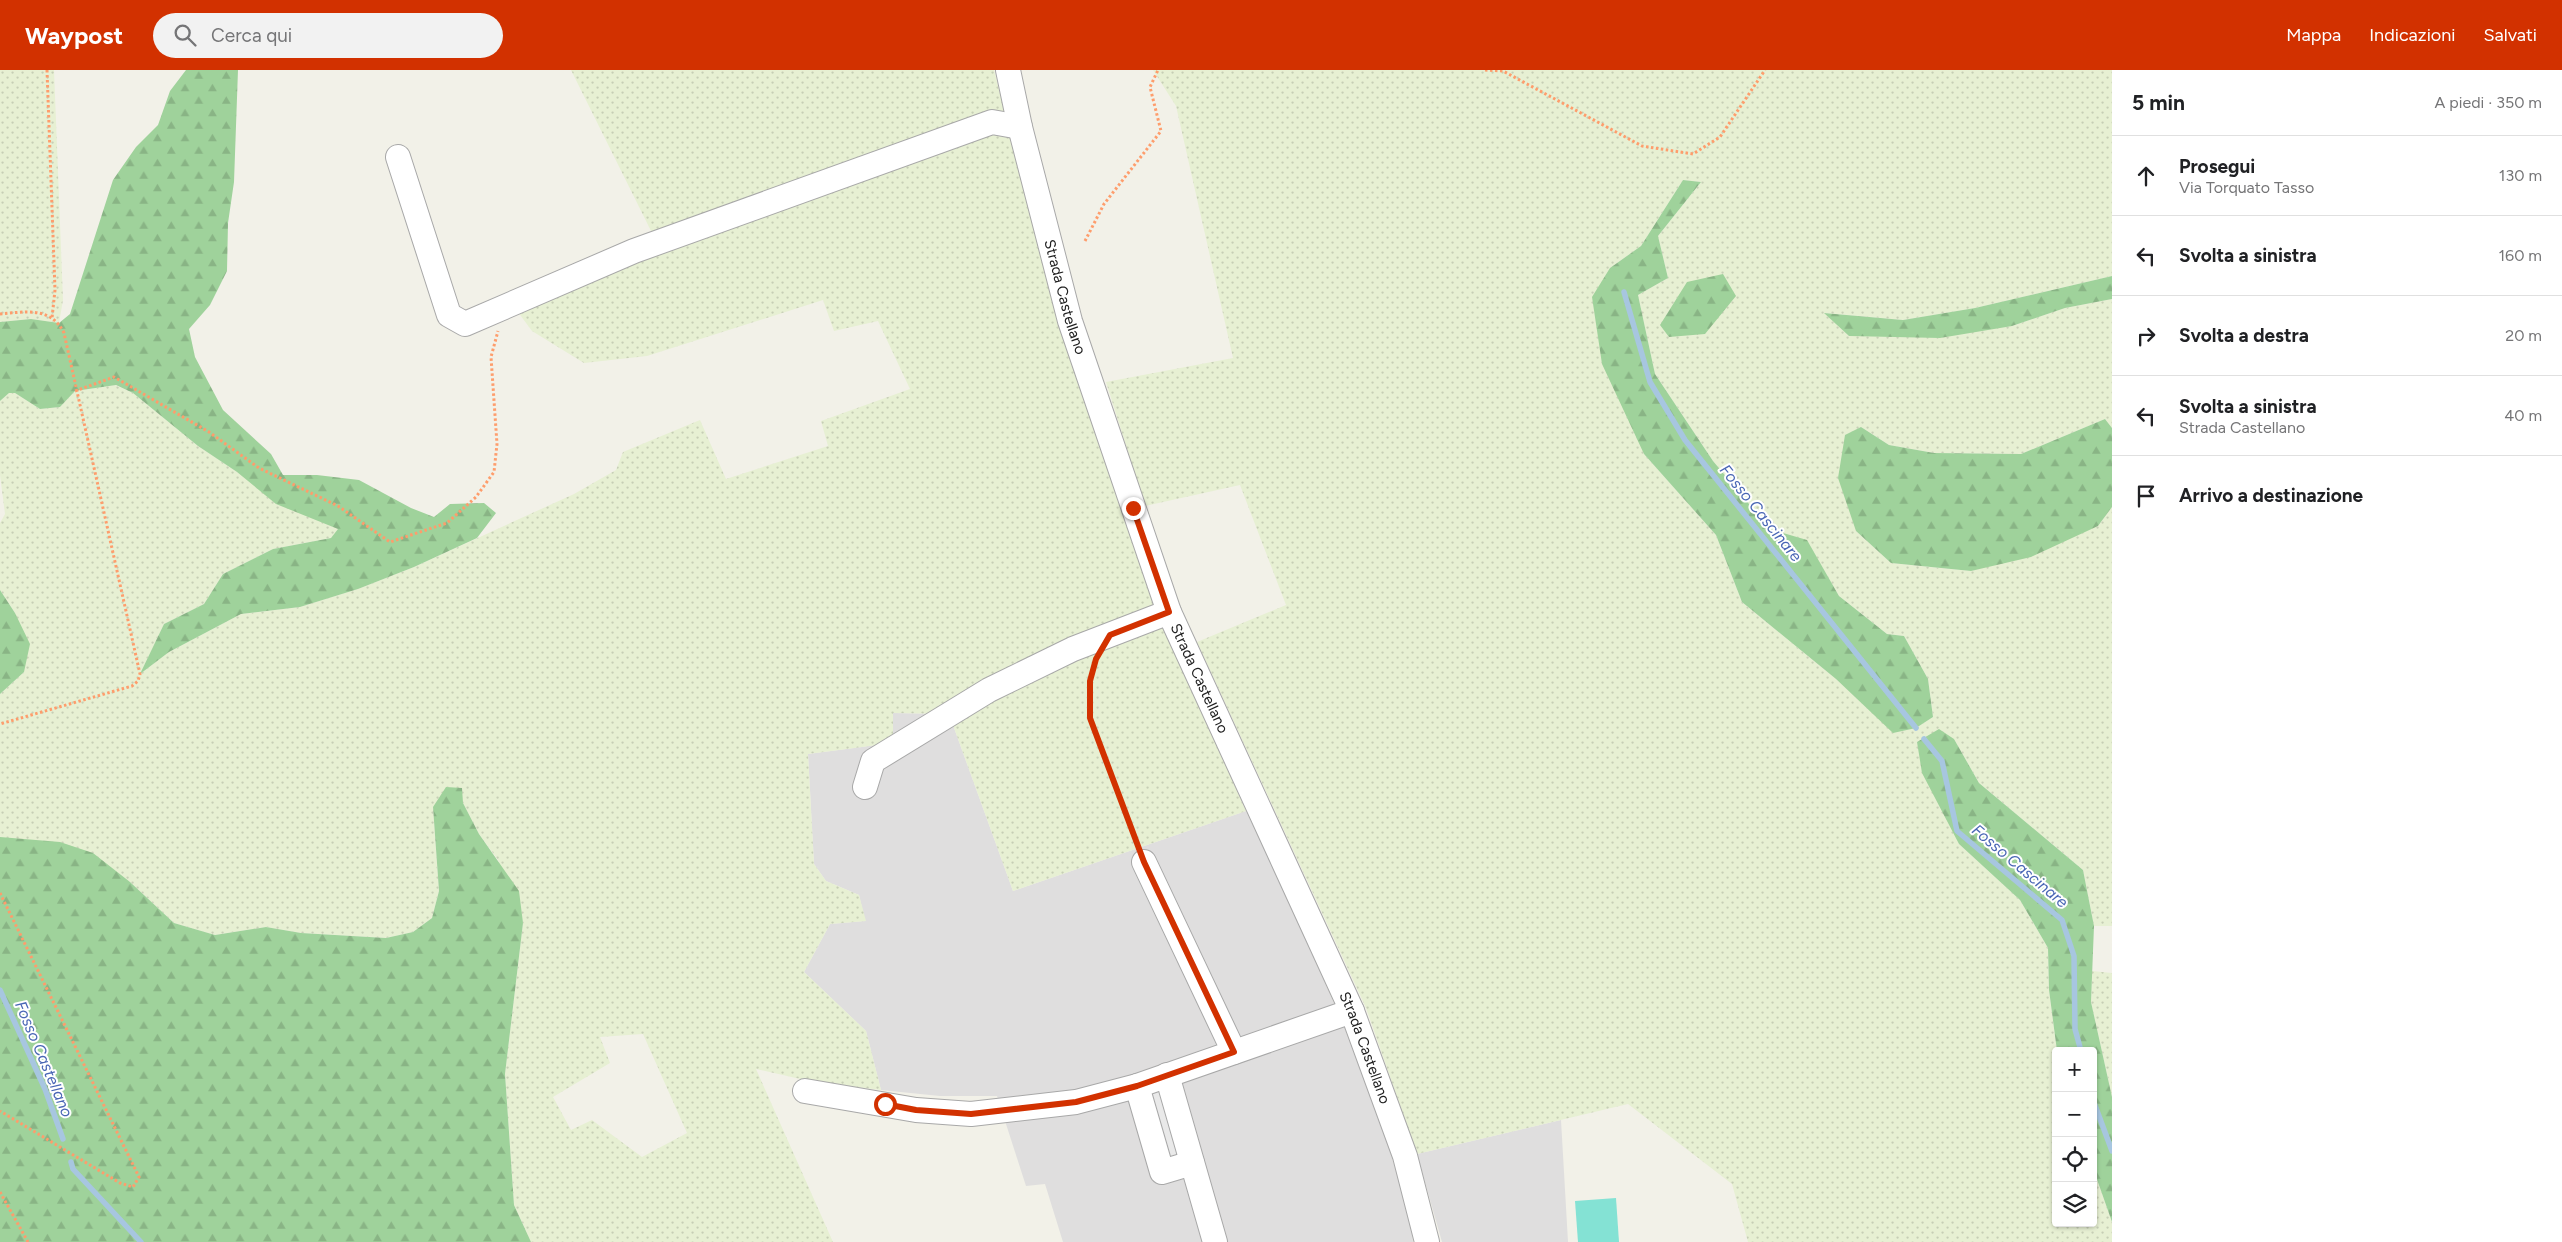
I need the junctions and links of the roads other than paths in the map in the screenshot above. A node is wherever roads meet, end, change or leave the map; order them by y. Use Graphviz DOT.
graph roads {
  1 [pos="1008,70"];
  2 [pos="1020,127"];
  3 [pos="398,157"];
  4 [pos="1169,612"];
  5 [pos="866,787"];
  6 [pos="1144,862"];
  7 [pos="1352,1010"];
  8 [pos="1234,1052"];
  9 [pos="1167,1075"];
  10 [pos="1137,1086"];
  11 [pos="805,1091"];
  12 [pos="1192,1163"];
  13 [pos="1215,1242"];
  14 [pos="1427,1242"];
  1 -- 2 [label="street, Strada Castellano"];
  2 -- 3 [label="street"];
  2 -- 4 [label="street, Strada Castellano"];
  4 -- 5 [label="street"];
  4 -- 7 [label="street, Strada Castellano"];
  6 -- 8 [label="street"];
  7 -- 8 [label="street"];
  7 -- 14 [label="street, Strada Castellano"];
  8 -- 9 [label="street"];
  9 -- 10 [label="street"];
  9 -- 12 [label="street"];
  10 -- 11 [label="street"];
  10 -- 12 [label="street"];
  12 -- 13 [label="street"];
}
